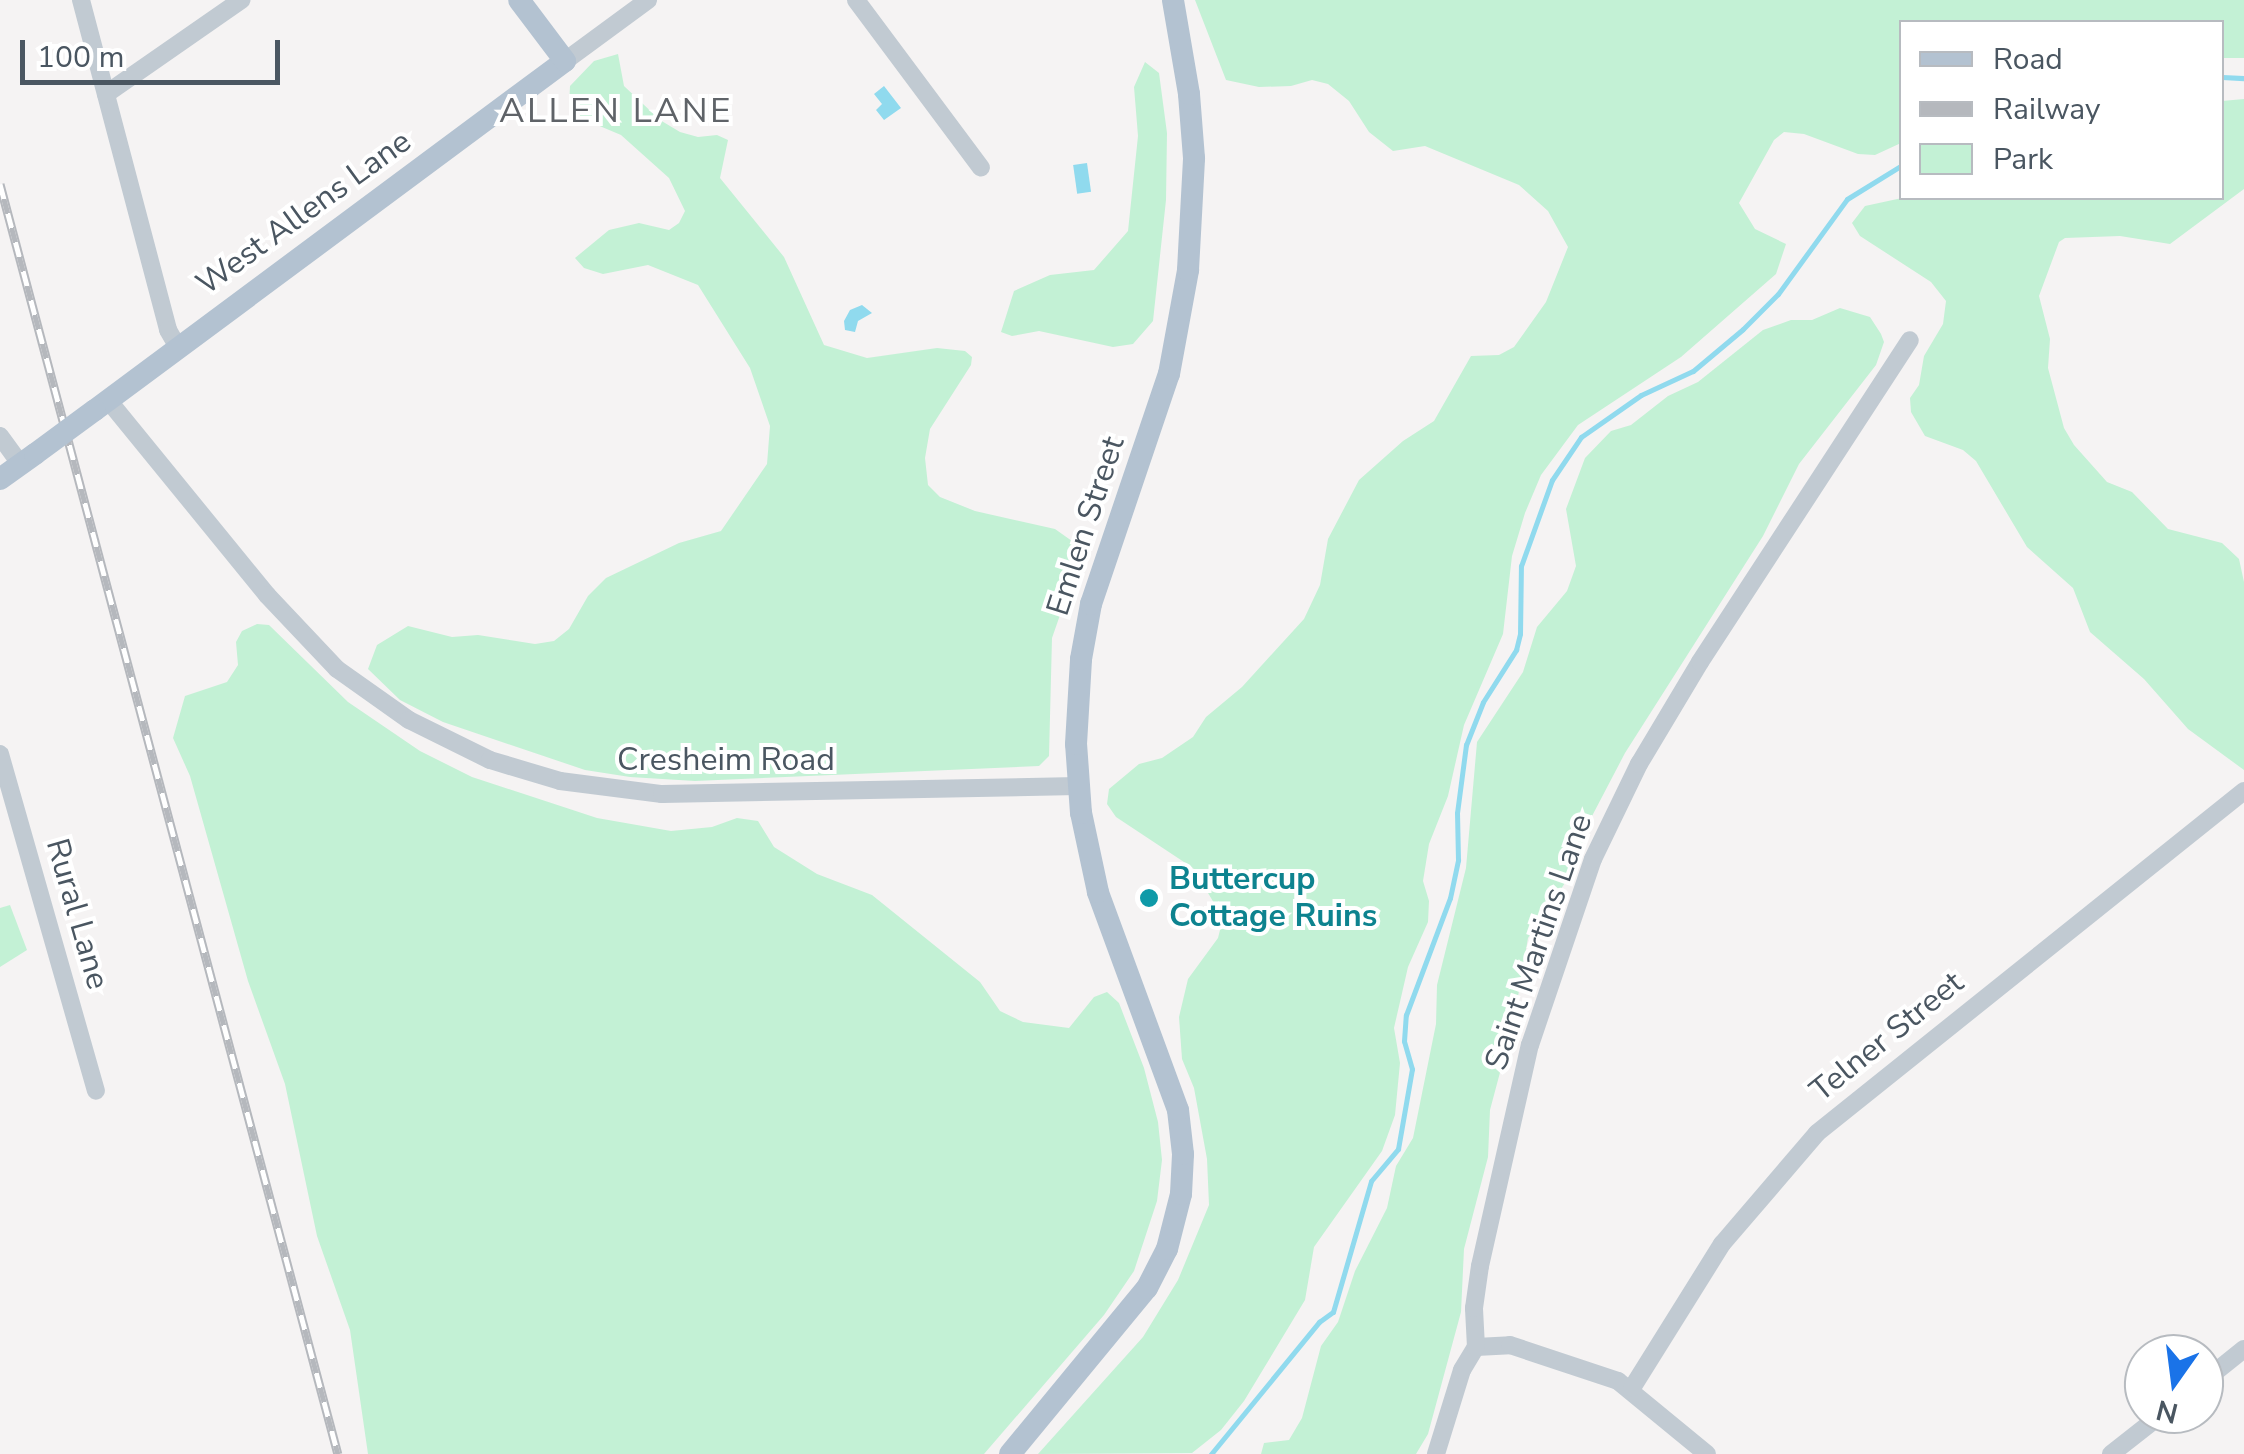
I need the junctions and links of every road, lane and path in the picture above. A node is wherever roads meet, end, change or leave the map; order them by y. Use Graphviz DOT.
graph roads {
  1 [pos="81,0"];
  2 [pos="241,0"];
  3 [pos="519,0"];
  4 [pos="648,0"];
  5 [pos="856,0"];
  6 [pos="1173,0"];
  7 [pos="565,62"];
  8 [pos="106,94"];
  9 [pos="981,168"];
  10 [pos="1910,340"];
  11 [pos="178,347"];
  12 [pos="101,406"];
  13 [pos="0,436"];
  14 [pos="28,459"];
  15 [pos="0,479"];
  16 [pos="0,754"];
  17 [pos="1078,786"];
  18 [pos="2244,792"];
  19 [pos="96,1091"];
  20 [pos="1476,1347"];
  21 [pos="2244,1349"];
  22 [pos="2224,1365"];
  23 [pos="1632,1388"];
  24 [pos="2136,1434"];
  25 [pos="1010,1454"];
  26 [pos="1436,1454"];
  27 [pos="1708,1454"];
  28 [pos="2111,1454"];
  1 -- 8 [label="street"];
  2 -- 8 [label="street"];
  3 -- 7 [label="main road"];
  4 -- 7 [label="street, West Allens Lane"];
  5 -- 9 [label="street"];
  6 -- 17 [label="main road, Emlen Street"];
  7 -- 11 [label="main road, West Allens Lane"];
  8 -- 11 [label="street"];
  10 -- 20 [label="street, Saint Martins Lane"];
  11 -- 12 [label="main road, West Allens Lane"];
  12 -- 14 [label="main road, West Allens Lane, bridge"];
  12 -- 17 [label="street, Cresheim Road"];
  13 -- 14 [label="street"];
  14 -- 15 [label="main road, West Allens Lane"];
  16 -- 19 [label="street, Rural Lane"];
  17 -- 25 [label="main road, Emlen Street"];
  18 -- 23 [label="street, Telner Street"];
  20 -- 23 [label="street"];
  20 -- 26 [label="street, Saint Martins Lane"];
  21 -- 22 [label="street"];
  23 -- 27 [label="street"];
  24 -- 28 [label="street"];
}
